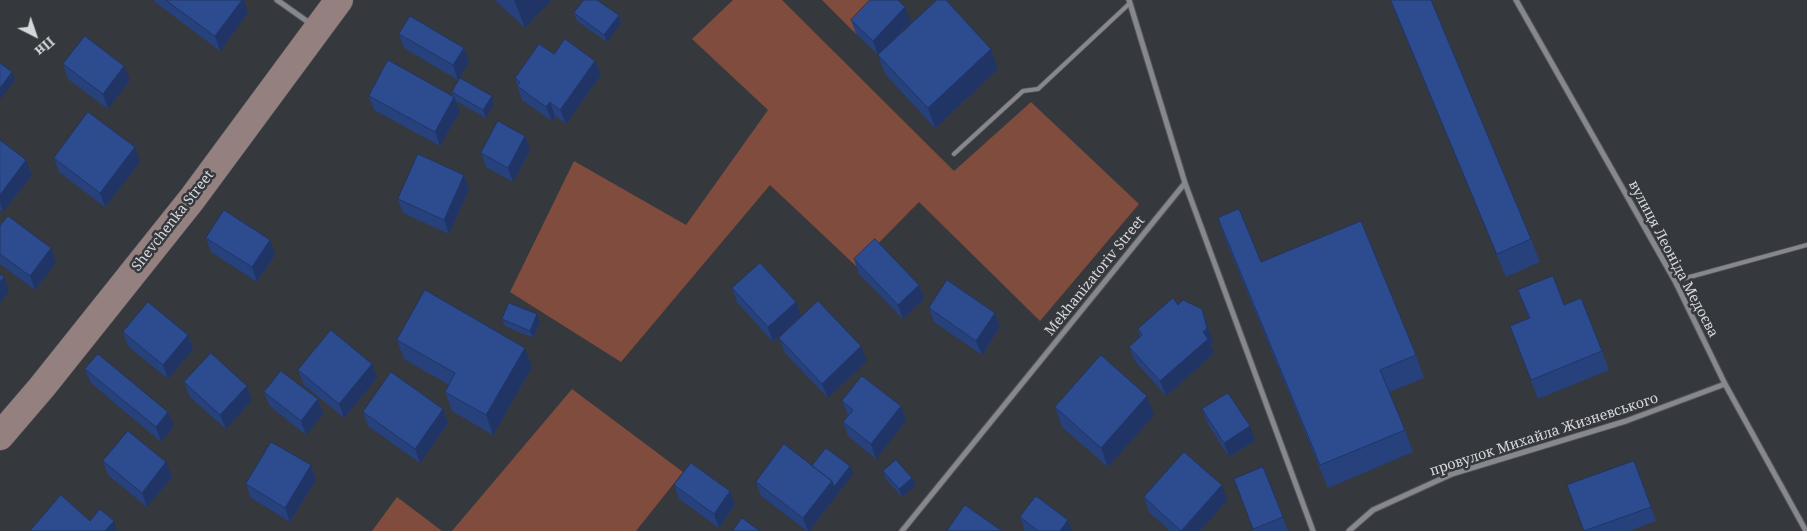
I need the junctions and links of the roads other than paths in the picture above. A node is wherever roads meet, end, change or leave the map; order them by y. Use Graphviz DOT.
graph roads {
  1 [pos="277,0"];
  2 [pos="339,0"];
  3 [pos="1516,0"];
  4 [pos="1130,2"];
  5 [pos="317,27"];
  6 [pos="954,154"];
  7 [pos="1185,184"];
  8 [pos="1807,245"];
  9 [pos="1675,281"];
  10 [pos="1725,384"];
  11 [pos="0,436"];
  12 [pos="902,531"];
  13 [pos="1313,531"];
  14 [pos="1350,531"];
  15 [pos="1806,531"];
  1 -- 5 [label="street"];
  2 -- 5 [label="main road, Shevchenka Street"];
  3 -- 9 [label="street, вулиця Леоніда Медоєва"];
  4 -- 6 [label="lane"];
  4 -- 7 [label="street"];
  5 -- 11 [label="main road, Shevchenka Street"];
  7 -- 12 [label="street, Mekhanizatoriv Street"];
  7 -- 13 [label="street"];
  8 -- 9 [label="lane"];
  9 -- 10 [label="street, вулиця Леоніда Медоєва"];
  10 -- 14 [label="street, провулок Михайла Жизневського"];
  10 -- 15 [label="street, вулиця Леоніда Медоєва"];
}
